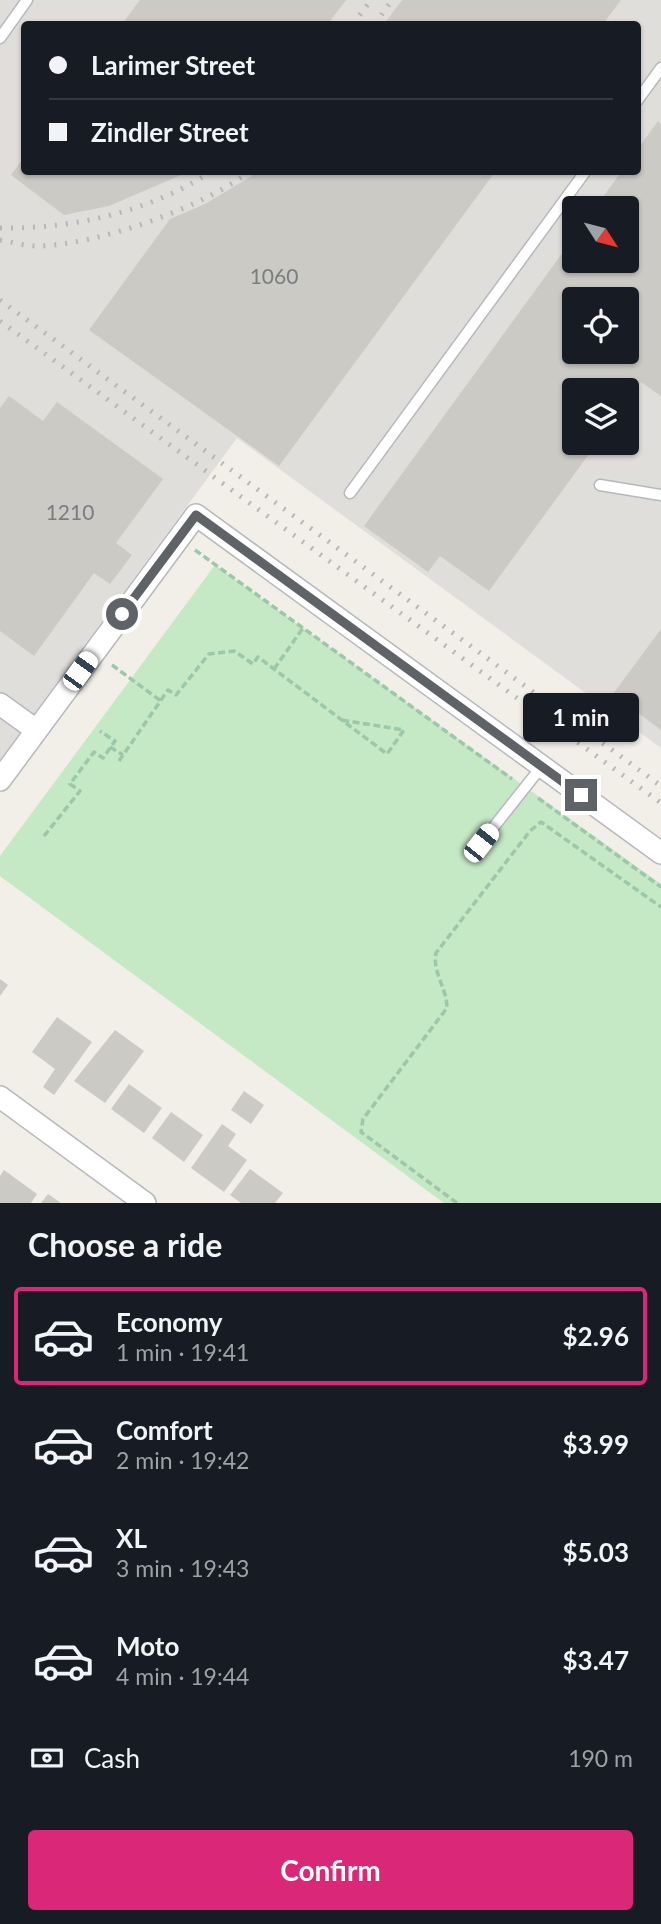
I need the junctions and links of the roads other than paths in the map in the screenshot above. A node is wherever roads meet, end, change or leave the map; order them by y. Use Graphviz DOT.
graph roads {
  1 [pos="27,0"];
  2 [pos="0,38"];
  3 [pos="661,68"];
  4 [pos="641,96"];
  5 [pos="583,175"];
  6 [pos="600,485"];
  7 [pos="349,493"];
  8 [pos="661,495"];
  9 [pos="0,704"];
  10 [pos="36,730"];
  11 [pos="542,766"];
  12 [pos="0,780"];
  13 [pos="481,843"];
  14 [pos="661,853"];
  15 [pos="0,1097"];
  16 [pos="145,1203"];
  1 -- 2 [label="lane"];
  3 -- 4 [label="lane"];
  5 -- 7 [label="lane"];
  6 -- 8 [label="lane"];
  9 -- 10 [label="street"];
  10 -- 11 [label="street"];
  10 -- 12 [label="street"];
  11 -- 13 [label="lane"];
  11 -- 14 [label="street"];
  15 -- 16 [label="street"];
}
